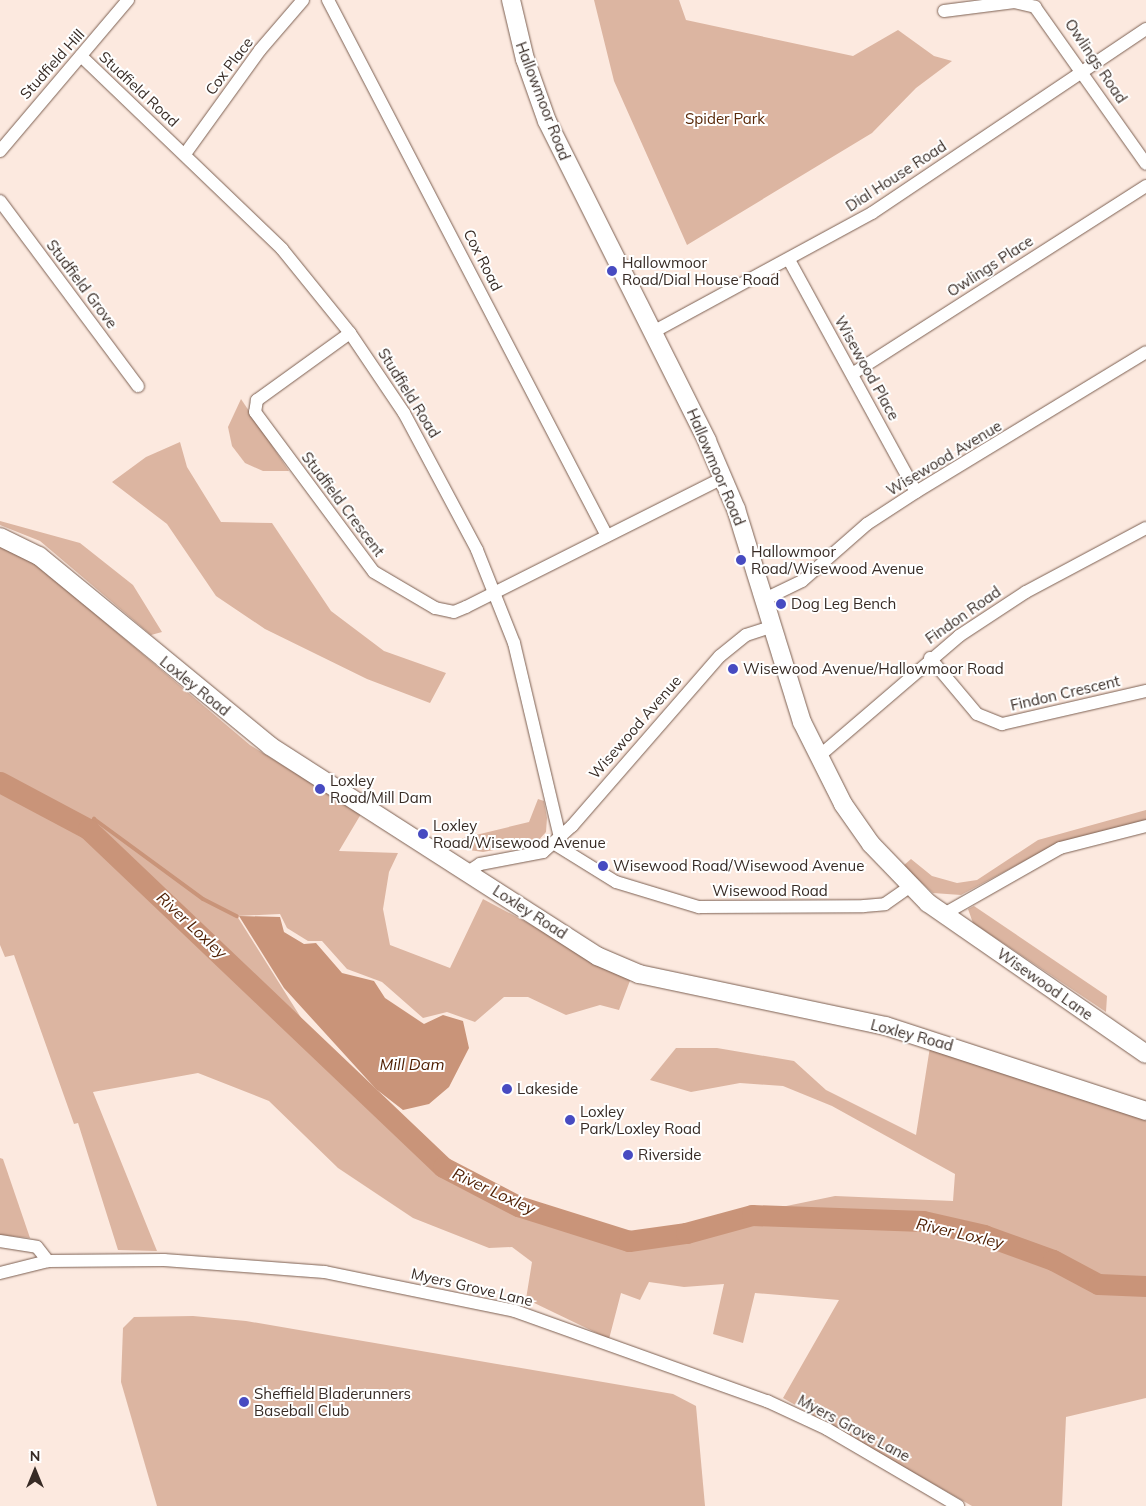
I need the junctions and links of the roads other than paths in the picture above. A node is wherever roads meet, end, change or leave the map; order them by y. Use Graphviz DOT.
graph roads {
  1 [pos="127,0"];
  2 [pos="303,0"];
  3 [pos="328,0"];
  4 [pos="511,0"];
  5 [pos="944,11"];
  6 [pos="1146,28"];
  7 [pos="81,56"];
  8 [pos="1083,71"];
  9 [pos="0,151"];
  10 [pos="185,154"];
  11 [pos="1146,164"];
  12 [pos="1146,186"];
  13 [pos="0,201"];
  14 [pos="789,260"];
  15 [pos="350,332"];
  16 [pos="653,332"];
  17 [pos="1146,352"];
  18 [pos="852,374"];
  19 [pos="138,386"];
  20 [pos="722,478"];
  21 [pos="916,492"];
  22 [pos="1146,528"];
  23 [pos="607,536"];
  24 [pos="0,537"];
  25 [pos="495,592"];
  26 [pos="765,599"];
  27 [pos="773,626"];
  28 [pos="930,658"];
  29 [pos="1146,691"];
  30 [pos="818,757"];
  31 [pos="1146,826"];
  32 [pos="556,840"];
  33 [pos="468,872"];
  34 [pos="909,887"];
  35 [pos="944,914"];
  36 [pos="1146,1054"];
  37 [pos="1146,1111"];
  38 [pos="0,1241"];
  39 [pos="48,1261"];
  40 [pos="0,1273"];
  41 [pos="958,1506"];
  1 -- 7 [label="street, Studfield Hill"];
  2 -- 10 [label="street, Cox Place"];
  3 -- 23 [label="street, Cox Road"];
  4 -- 16 [label="main road, Hallowmoor Road"];
  5 -- 8 [label="street, Owlings Road"];
  6 -- 8 [label="street, Dial House Road"];
  7 -- 9 [label="street, Studfield Hill"];
  7 -- 10 [label="street, Studfield Road"];
  8 -- 11 [label="street, Owlings Road"];
  8 -- 14 [label="street, Dial House Road"];
  10 -- 15 [label="street, Studfield Road"];
  12 -- 18 [label="street, Owlings Place"];
  13 -- 19 [label="street, Studfield Grove"];
  14 -- 16 [label="street, Dial House Road"];
  14 -- 18 [label="street, Wisewood Place"];
  15 -- 25 [label="street, Studfield Road"];
  15 -- 25 [label="street, Studfield Crescent"];
  16 -- 20 [label="main road, Hallowmoor Road"];
  17 -- 21 [label="street, Wisewood Avenue"];
  18 -- 21 [label="street, Wisewood Place"];
  20 -- 23 [label="street, Studfield Crescent"];
  20 -- 26 [label="main road, Hallowmoor Road"];
  21 -- 26 [label="street, Wisewood Avenue"];
  22 -- 28 [label="street, Findon Road"];
  23 -- 25 [label="street, Studfield Crescent"];
  24 -- 33 [label="main road, Loxley Road"];
  25 -- 32 [label="street, Studfield Road"];
  26 -- 27 [label="main road, Hallowmoor Road"];
  27 -- 30 [label="main road, Hallowmoor Road"];
  27 -- 32 [label="street, Wisewood Avenue"];
  28 -- 29 [label="street, Findon Crescent"];
  28 -- 30 [label="street, Findon Road"];
  30 -- 34 [label="main road, Hallowmoor Road"];
  31 -- 35 [label="street"];
  32 -- 33 [label="street"];
  32 -- 34 [label="street, Wisewood Road"];
  33 -- 37 [label="main road, Loxley Road"];
  34 -- 35 [label="main road, Hallowmoor Road"];
  35 -- 36 [label="main road, Wisewood Lane"];
  38 -- 39 [label="street"];
  39 -- 40 [label="street, Myers Grove Lane"];
  39 -- 41 [label="street, Myers Grove Lane"];
}
